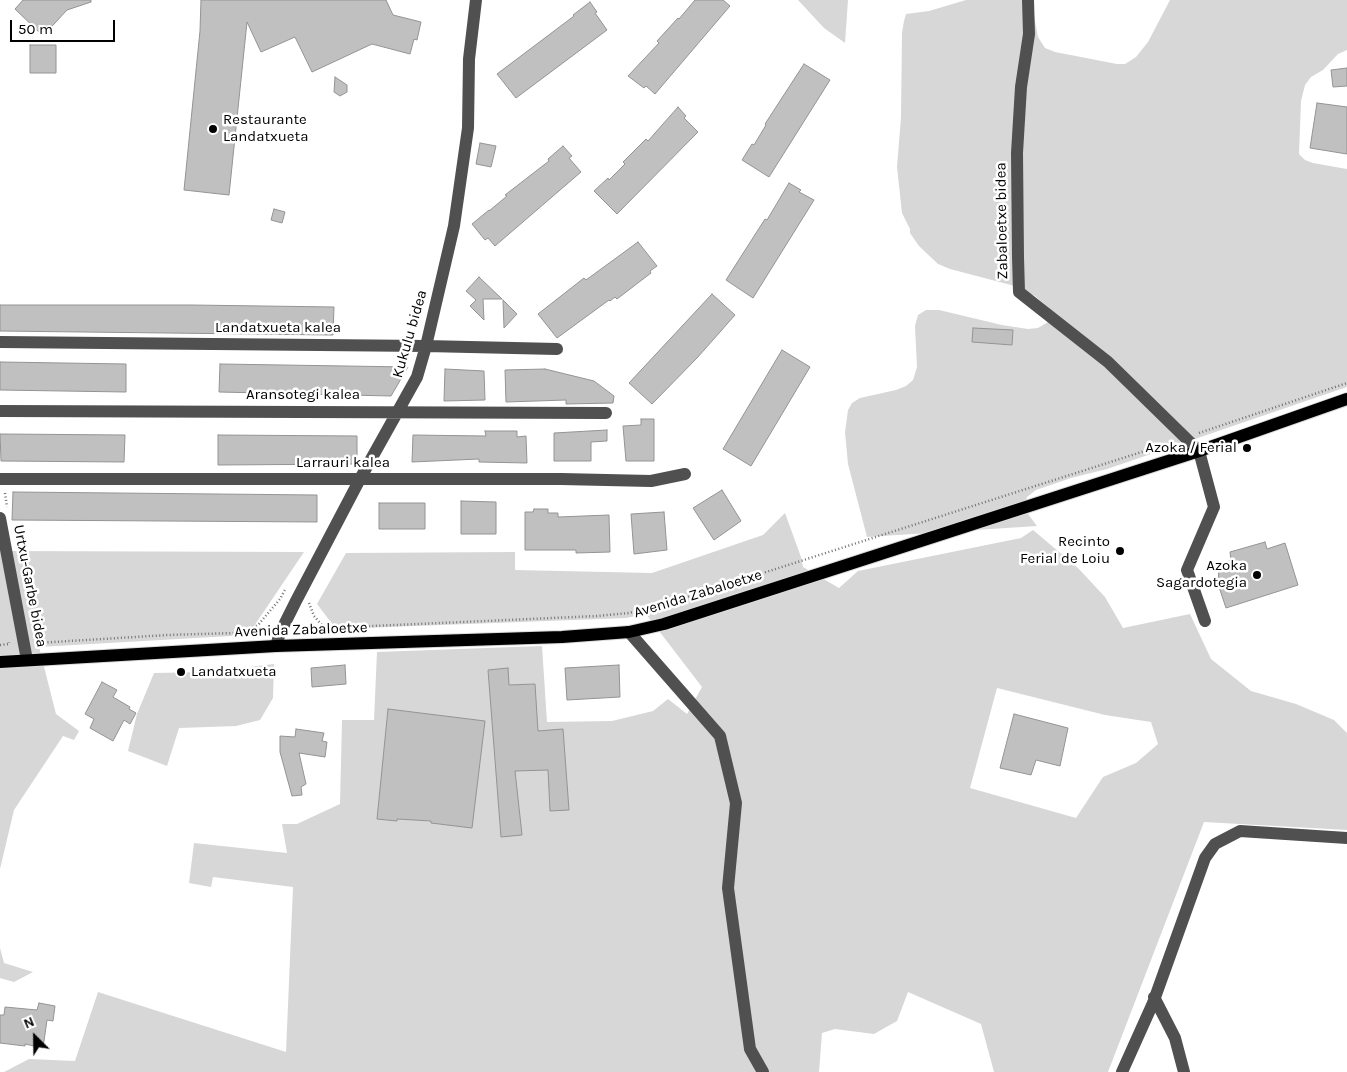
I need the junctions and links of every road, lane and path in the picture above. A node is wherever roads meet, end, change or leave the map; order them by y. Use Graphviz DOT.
graph roads {
  1 [pos="476,0"];
  2 [pos="1028,0"];
  3 [pos="0,342"];
  4 [pos="426,346"];
  5 [pos="557,349"];
  6 [pos="1347,383"];
  7 [pos="1347,399"];
  8 [pos="0,411"];
  9 [pos="398,411"];
  10 [pos="606,413"];
  11 [pos="1185,438"];
  12 [pos="1199,451"];
  13 [pos="684,474"];
  14 [pos="360,479"];
  15 [pos="2,483"];
  16 [pos="4,513"];
  17 [pos="290,583"];
  18 [pos="308,598"];
  19 [pos="1205,621"];
  20 [pos="628,632"];
  21 [pos="36,643"];
  22 [pos="276,646"];
  23 [pos="27,660"];
  24 [pos="0,662"];
  25 [pos="1347,838"];
  26 [pos="1154,997"];
  27 [pos="763,1072"];
  28 [pos="1122,1072"];
  29 [pos="1184,1072"];
  1 -- 4 [label="street, Kukulu bidea"];
  2 -- 11 [label="street, Zabaloetxe bidea"];
  3 -- 4 [label="street, Landatxueta kalea"];
  4 -- 5 [label="street, Landatxueta kalea"];
  4 -- 9 [label="street, Kukulu bidea"];
  6 -- 11 [label="path"];
  7 -- 12 [label="main road, Avenida Zabaloetxe"];
  8 -- 9 [label="street, Aransotegi kalea"];
  9 -- 10 [label="street, Aransotegi kalea"];
  9 -- 14 [label="street, Kukulu bidea"];
  11 -- 12 [label="street, Zabaloetxe bidea"];
  11 -- 18 [label="path"];
  12 -- 19 [label="street"];
  12 -- 20 [label="main road, Avenida Zabaloetxe"];
  13 -- 14 [label="street, Larrauri kalea"];
  14 -- 15 [label="street, Larrauri kalea"];
  14 -- 22 [label="street, Kukulu bidea"];
  15 -- 16 [label="path"];
  16 -- 23 [label="street, Urtxu-Garbe bidea"];
  17 -- 21 [label="path"];
  20 -- 22 [label="main road, Avenida Zabaloetxe"];
  20 -- 27 [label="street"];
  22 -- 23 [label="main road, Avenida Zabaloetxe"];
  23 -- 24 [label="main road, Avenida Zabaloetxe"];
  25 -- 26 [label="street"];
  26 -- 28 [label="street"];
  26 -- 29 [label="street"];
}
